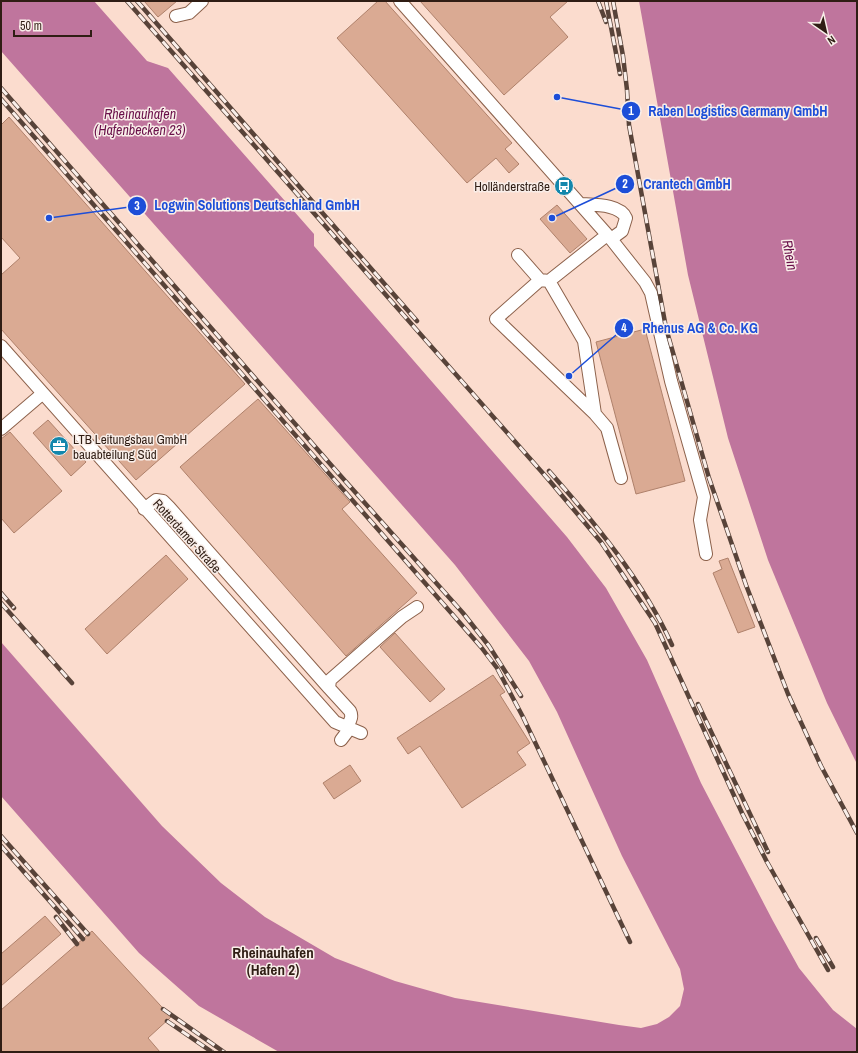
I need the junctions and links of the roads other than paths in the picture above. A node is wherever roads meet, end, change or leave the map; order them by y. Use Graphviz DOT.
graph roads {
  1 [pos="202,1"];
  2 [pos="400,1"];
  3 [pos="176,16"];
  4 [pos="580,204"];
  5 [pos="609,237"];
  6 [pos="518,255"];
  7 [pos="545,281"];
  8 [pos="1,346"];
  9 [pos="42,394"];
  10 [pos="595,414"];
  11 [pos="1,429"];
  12 [pos="621,478"];
  13 [pos="144,509"];
  14 [pos="706,554"];
  15 [pos="417,607"];
  16 [pos="329,688"];
  17 [pos="353,729"];
  18 [pos="341,740"];
  1 -- 3 [label="street"];
  2 -- 4 [label="street"];
  4 -- 5 [label="street"];
  4 -- 5 [label="street"];
  5 -- 7 [label="street"];
  5 -- 14 [label="street"];
  6 -- 7 [label="street"];
  7 -- 10 [label="street"];
  7 -- 10 [label="street"];
  8 -- 9 [label="street, Rotterdamer Straße"];
  9 -- 11 [label="street"];
  9 -- 13 [label="street, Rotterdamer Straße"];
  10 -- 12 [label="street"];
  13 -- 16 [label="street"];
  13 -- 17 [label="street, Rotterdamer Straße"];
  15 -- 16 [label="street"];
  16 -- 17 [label="street"];
  17 -- 18 [label="street"];
}
